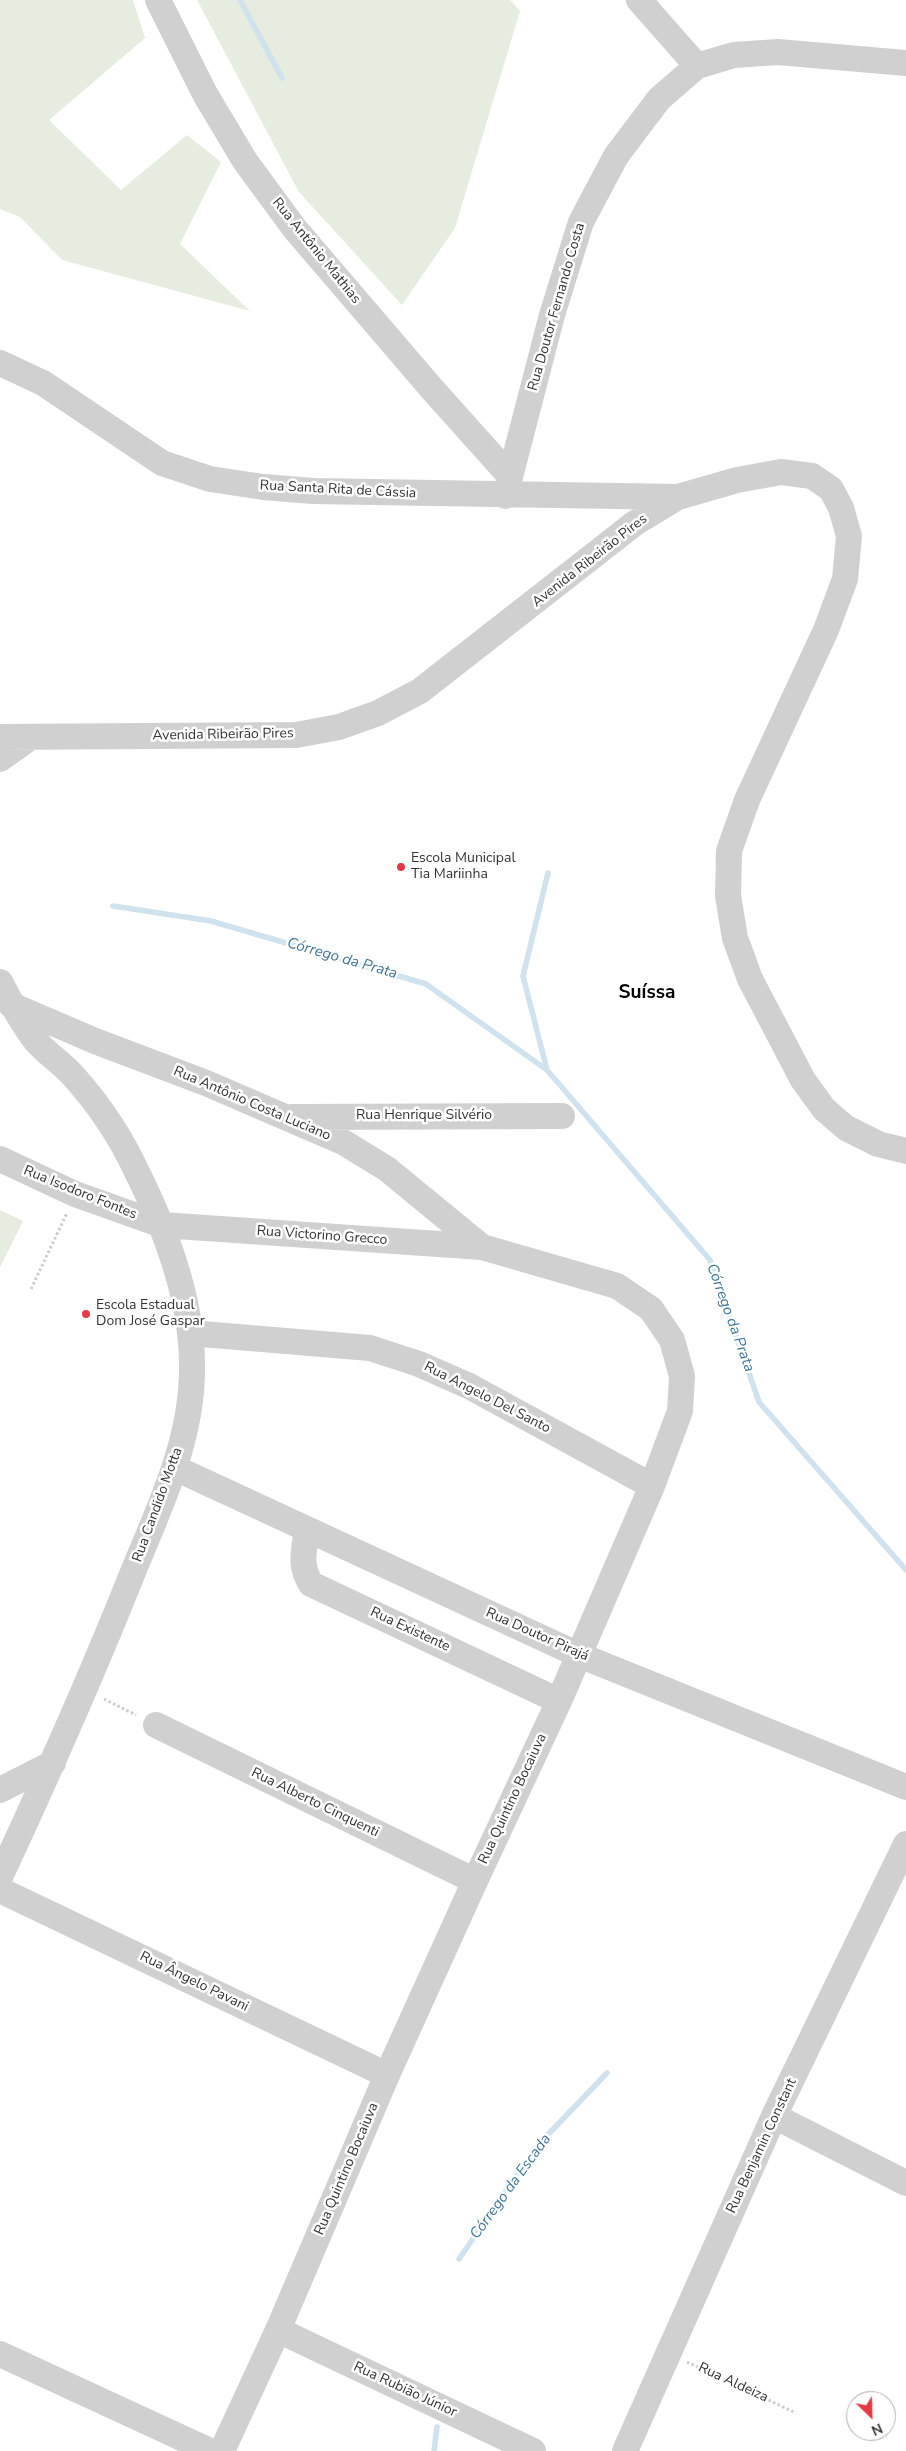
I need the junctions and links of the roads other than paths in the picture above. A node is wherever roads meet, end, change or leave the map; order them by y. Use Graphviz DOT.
graph roads {
  1 [pos="158,0"];
  2 [pos="639,0"];
  3 [pos="906,63"];
  4 [pos="697,66"];
  5 [pos="0,363"];
  6 [pos="508,486"];
  7 [pos="678,497"];
  8 [pos="0,737"];
  9 [pos="31,737"];
  10 [pos="0,759"];
  11 [pos="0,982"];
  12 [pos="7,1004"];
  13 [pos="562,1116"];
  14 [pos="286,1117"];
  15 [pos="906,1151"];
  16 [pos="0,1159"];
  17 [pos="162,1225"];
  18 [pos="482,1247"];
  19 [pos="190,1333"];
  20 [pos="175,1468"];
  21 [pos="652,1486"];
  22 [pos="307,1530"];
  23 [pos="579,1655"];
  24 [pos="559,1700"];
  25 [pos="156,1725"];
  26 [pos="53,1763"];
  27 [pos="906,1787"];
  28 [pos="0,1790"];
  29 [pos="906,1844"];
  30 [pos="0,1877"];
  31 [pos="474,1881"];
  32 [pos="0,1890"];
  33 [pos="387,2075"];
  34 [pos="774,2116"];
  35 [pos="906,2183"];
  36 [pos="278,2330"];
  37 [pos="0,2354"];
  38 [pos="210,2451"];
  39 [pos="222,2451"];
  40 [pos="533,2451"];
  41 [pos="625,2451"];
  1 -- 6 [label="street, Rua Antônio Mathias"];
  2 -- 4 [label="street"];
  3 -- 4 [label="street, Rua Doutor Fernando Costa"];
  4 -- 6 [label="street, Rua Doutor Fernando Costa"];
  5 -- 6 [label="street, Rua Santa Rita de Cássia"];
  6 -- 7 [label="street, Rua Santa Rita de Cássia"];
  7 -- 9 [label="street, Avenida Ribeirão Pires"];
  7 -- 15 [label="street, Avenida Ribeirão Pires"];
  8 -- 9 [label="street, Avenida Ribeirão Pires"];
  9 -- 10 [label="street"];
  11 -- 12 [label="street, Rua Candido Motta"];
  12 -- 14 [label="street, Rua Antônio Costa Luciano"];
  12 -- 17 [label="street, Rua Candido Motta"];
  13 -- 14 [label="street, Rua Henrique Silvério"];
  14 -- 18 [label="street, Rua Antônio Costa Luciano"];
  16 -- 17 [label="street, Rua Isodoro Fontes"];
  17 -- 18 [label="street, Rua Victorino Grecco"];
  17 -- 19 [label="street, Rua Candido Motta"];
  18 -- 21 [label="street, Rua Quintino Bocaiuva"];
  19 -- 20 [label="street, Rua Candido Motta"];
  19 -- 21 [label="street, Rua Angelo Del Santo"];
  20 -- 22 [label="street, Rua Doutor Pirajá"];
  20 -- 26 [label="street, Rua Candido Motta"];
  21 -- 23 [label="street, Rua Quintino Bocaiuva"];
  22 -- 23 [label="street, Rua Doutor Pirajá"];
  22 -- 24 [label="street, Rua Existente"];
  23 -- 24 [label="street, Rua Quintino Bocaiuva"];
  23 -- 27 [label="street, Rua Doutor Pirajá"];
  24 -- 31 [label="street, Rua Quintino Bocaiuva"];
  25 -- 31 [label="street, Rua Alberto Cinquenti"];
  26 -- 28 [label="street"];
  26 -- 30 [label="street, Rua Candido Motta"];
  29 -- 34 [label="street, Rua Benjamin Constant"];
  31 -- 33 [label="street, Rua Quintino Bocaiuva"];
  32 -- 33 [label="street, Rua Ângelo Pavani"];
  33 -- 36 [label="street, Rua Quintino Bocaiuva"];
  34 -- 35 [label="street"];
  34 -- 41 [label="street, Rua Benjamin Constant"];
  36 -- 39 [label="street, Rua Quintino Bocaiuva"];
  36 -- 40 [label="street, Rua Rubião Júnior"];
  37 -- 38 [label="street"];
}
